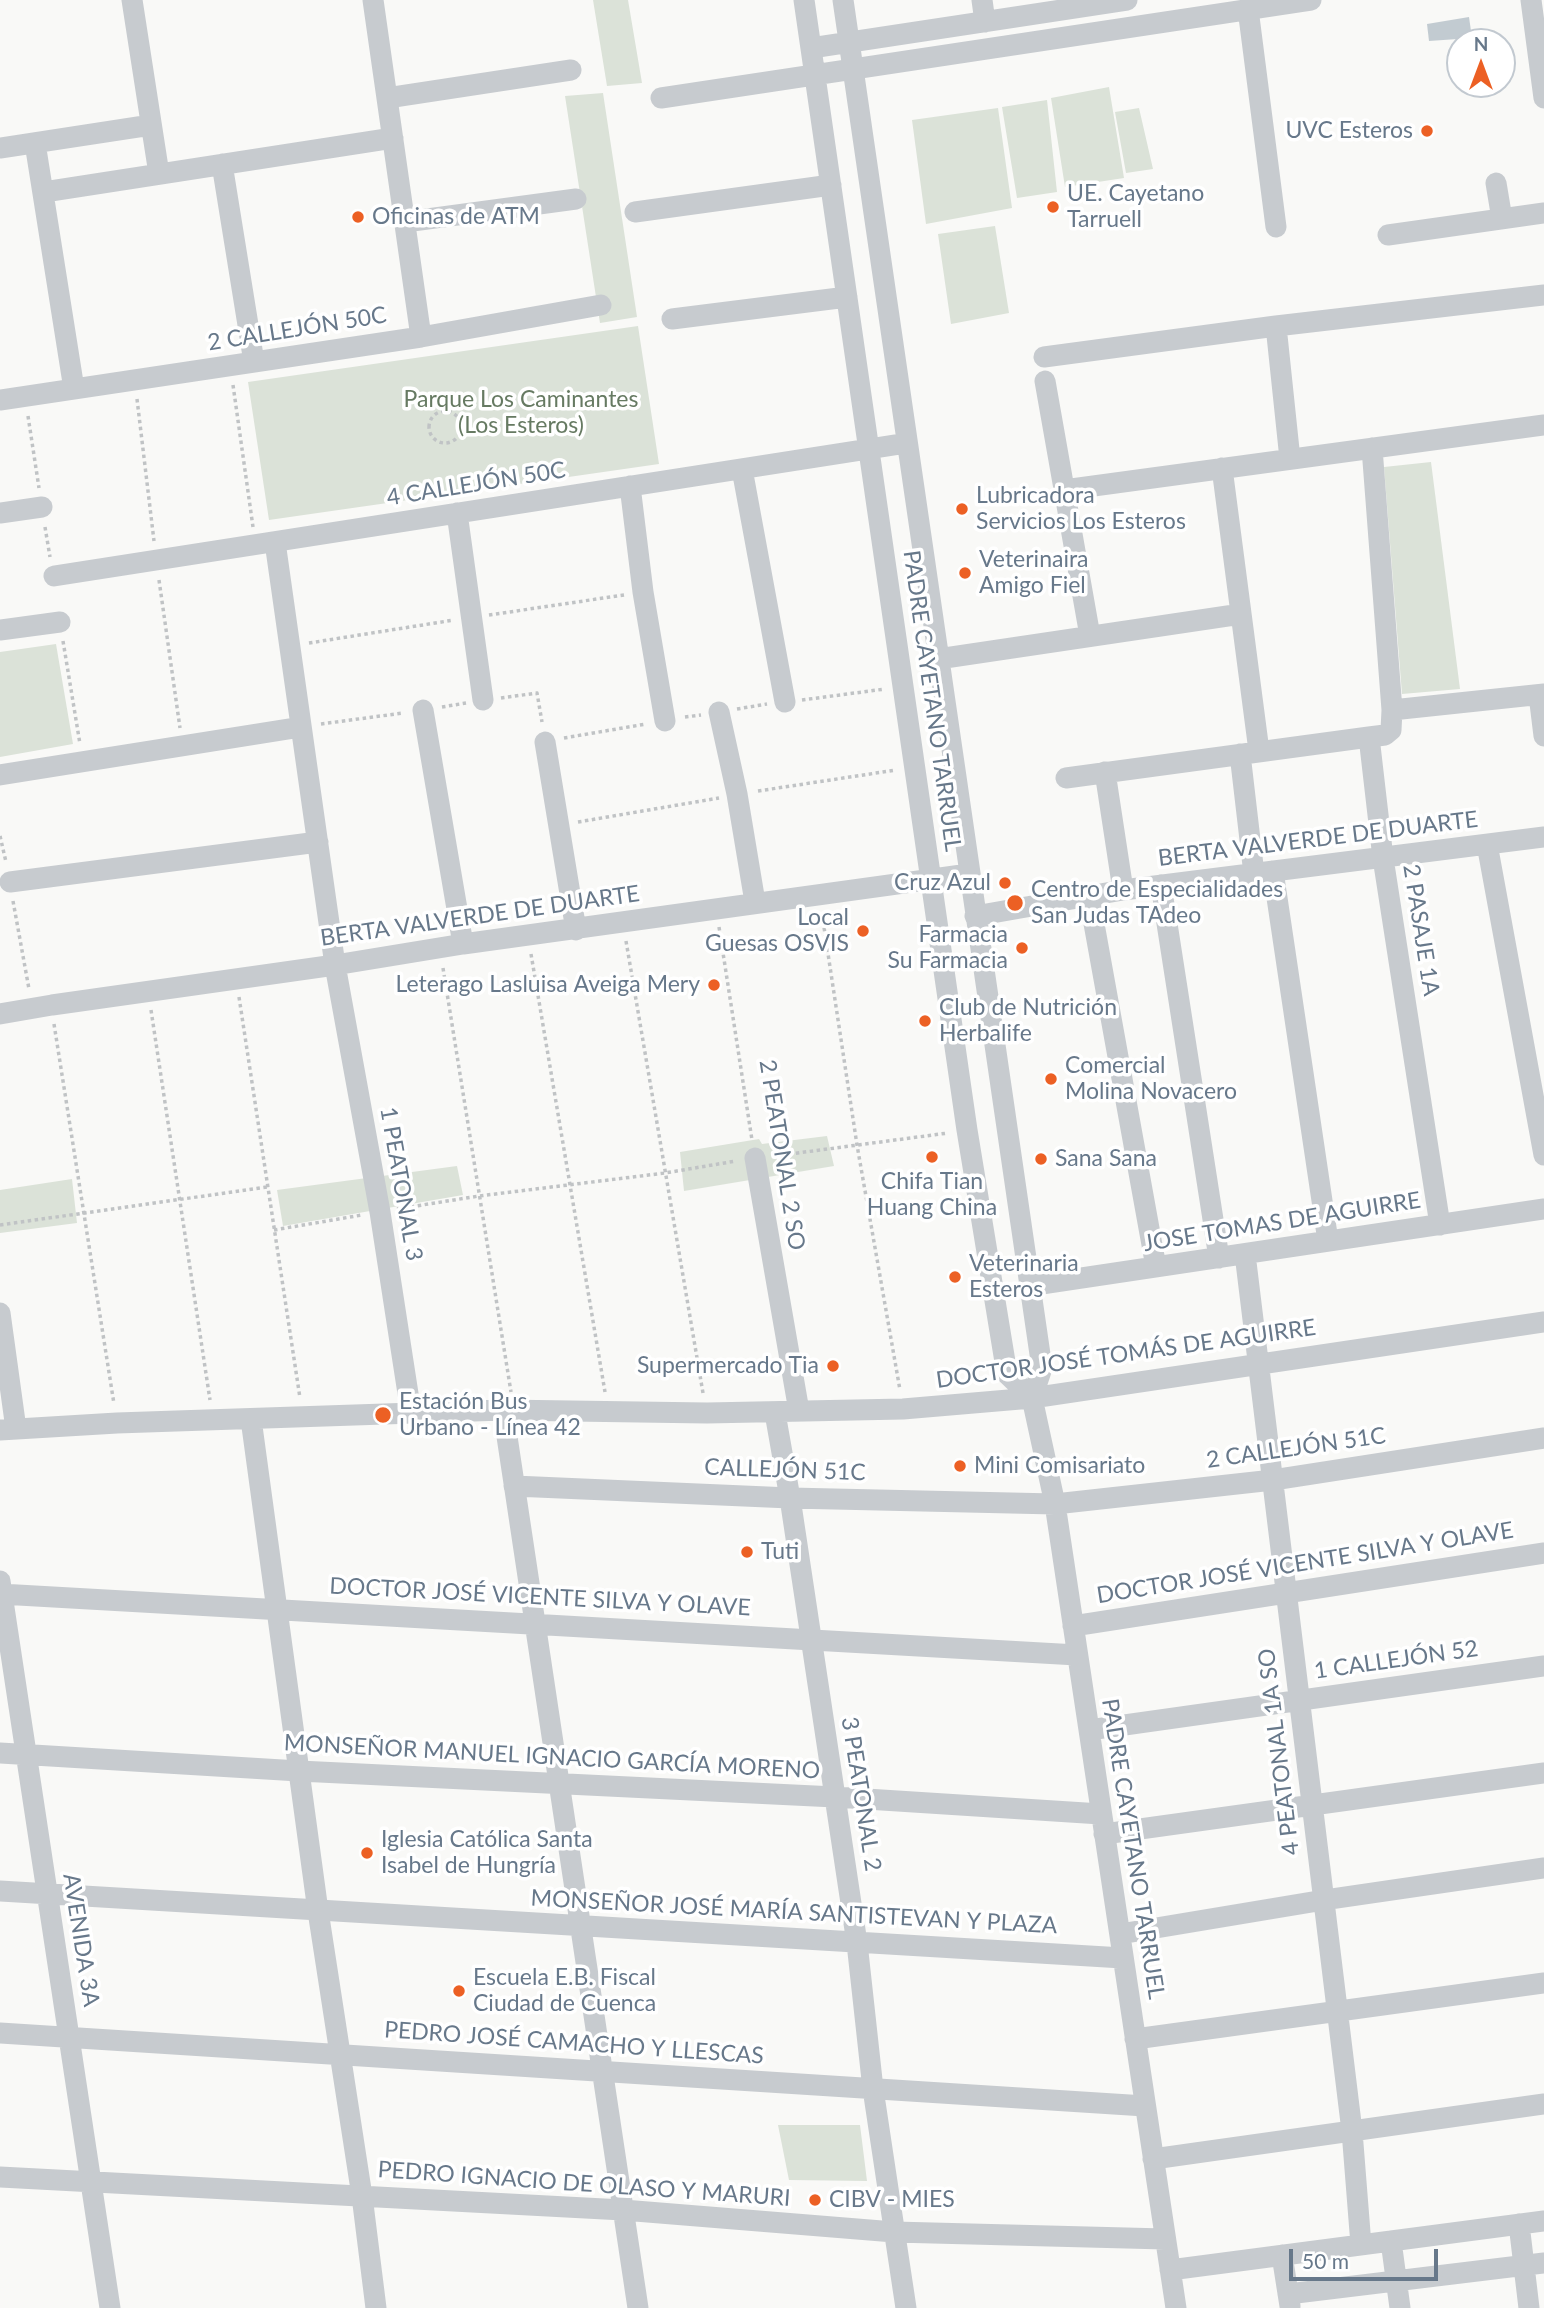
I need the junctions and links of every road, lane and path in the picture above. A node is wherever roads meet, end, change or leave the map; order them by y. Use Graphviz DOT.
graph roads {
  1 [pos="132,0"];
  2 [pos="373,0"];
  3 [pos="804,0"];
  4 [pos="843,0"];
  5 [pos="982,0"];
  6 [pos="1311,0"];
  7 [pos="1531,0"];
  8 [pos="1120,1"];
  9 [pos="1248,9"];
  10 [pos="985,22"];
  11 [pos="849,43"];
  12 [pos="811,48"];
  13 [pos="853,69"];
  14 [pos="571,70"];
  15 [pos="815,74"];
  16 [pos="661,97"];
  17 [pos="387,98"];
  18 [pos="1544,98"];
  19 [pos="151,125"];
  20 [pos="393,138"];
  21 [pos="35,143"];
  22 [pos="0,148"];
  23 [pos="222,164"];
  24 [pos="159,174"];
  25 [pos="1496,183"];
  26 [pos="831,185"];
  27 [pos="44,191"];
  28 [pos="576,200"];
  29 [pos="635,212"];
  30 [pos="1544,213"];
  31 [pos="1502,219"];
  32 [pos="405,222"];
  33 [pos="1276,227"];
  34 [pos="1388,235"];
  35 [pos="1544,295"];
  36 [pos="847,297"];
  37 [pos="601,305"];
  38 [pos="672,319"];
  39 [pos="1276,326"];
  40 [pos="421,337"];
  41 [pos="1044,357"];
  42 [pos="254,362"];
  43 [pos="230,366"];
  44 [pos="1045,381"];
  45 [pos="74,389"];
  46 [pos="0,400"];
  47 [pos="1544,425"];
  48 [pos="449,442"];
  49 [pos="906,443"];
  50 [pos="1372,448"];
  51 [pos="869,449"];
  52 [pos="1290,459"];
  53 [pos="1222,468"];
  54 [pos="742,469"];
  55 [pos="630,486"];
  56 [pos="1064,490"];
  57 [pos="42,506"];
  58 [pos="0,513"];
  59 [pos="457,513"];
  60 [pos="265,543"];
  61 [pos="54,576"];
  62 [pos="1241,614"];
  63 [pos="60,622"];
  64 [pos="0,630"];
  65 [pos="1090,636"];
  66 [pos="938,659"];
  67 [pos="1541,694"];
  68 [pos="483,701"];
  69 [pos="785,702"];
  70 [pos="423,710"];
  71 [pos="1392,710"];
  72 [pos="719,712"];
  73 [pos="665,721"];
  74 [pos="301,727"];
  75 [pos="1544,736"];
  76 [pos="1369,737"];
  77 [pos="545,742"];
  78 [pos="1250,752"];
  79 [pos="1105,772"];
  80 [pos="0,775"];
  81 [pos="1066,778"];
  82 [pos="0,836"];
  83 [pos="1544,837"];
  84 [pos="318,842"];
  85 [pos="1487,844"];
  86 [pos="1383,858"];
  87 [pos="1263,872"];
  88 [pos="969,874"];
  89 [pos="932,878"];
  90 [pos="10,881"];
  91 [pos="1161,886"];
  92 [pos="1123,890"];
  93 [pos="819,894"];
  94 [pos="1089,896"];
  95 [pos="755,902"];
  96 [pos="716,907"];
  97 [pos="975,916"];
  98 [pos="622,922"];
  99 [pos="576,930"];
  100 [pos="528,935"];
  101 [pos="463,944"];
  102 [pos="440,948"];
  103 [pos="335,965"];
  104 [pos="236,978"];
  105 [pos="148,991"];
  106 [pos="43,1007"];
  107 [pos="0,1014"];
  108 [pos="967,1130"];
  109 [pos="857,1145"];
  110 [pos="1544,1155"];
  111 [pos="755,1158"];
  112 [pos="665,1173"];
  113 [pos="569,1185"];
  114 [pos="267,1187"];
  115 [pos="479,1196"];
  116 [pos="180,1200"];
  117 [pos="1544,1209"];
  118 [pos="380,1212"];
  119 [pos="83,1214"];
  120 [pos="1440,1224"];
  121 [pos="0,1225"];
  122 [pos="275,1230"];
  123 [pos="1328,1241"];
  124 [pos="1245,1254"];
  125 [pos="1219,1258"];
  126 [pos="1156,1267"];
  127 [pos="1028,1286"];
  128 [pos="0,1313"];
  129 [pos="1544,1322"];
  130 [pos="1258,1364"];
  131 [pos="1032,1398"];
  132 [pos="903,1409"];
  133 [pos="508,1410"];
  134 [pos="799,1411"];
  135 [pos="411,1413"];
  136 [pos="609,1413"];
  137 [pos="707,1413"];
  138 [pos="775,1413"];
  139 [pos="303,1418"];
  140 [pos="251,1419"];
  141 [pos="212,1420"];
  142 [pos="117,1423"];
  143 [pos="8,1430"];
  144 [pos="1544,1438"];
  145 [pos="1273,1479"];
  146 [pos="514,1486"];
  147 [pos="790,1498"];
  148 [pos="1055,1504"];
  149 [pos="1544,1553"];
  150 [pos="1,1589"];
  151 [pos="1286,1593"];
  152 [pos="277,1608"];
  153 [pos="535,1624"];
  154 [pos="1073,1626"];
  155 [pos="812,1640"];
  156 [pos="1077,1655"];
  157 [pos="1544,1666"];
  158 [pos="1299,1700"];
  159 [pos="1089,1730"];
  160 [pos="0,1753"];
  161 [pos="27,1755"];
  162 [pos="299,1771"];
  163 [pos="1544,1773"];
  164 [pos="559,1784"];
  165 [pos="835,1797"];
  166 [pos="1312,1805"];
  167 [pos="1103,1824"];
  168 [pos="1544,1868"];
  169 [pos="0,1891"];
  170 [pos="48,1894"];
  171 [pos="1324,1900"];
  172 [pos="318,1911"];
  173 [pos="580,1925"];
  174 [pos="1120,1934"];
  175 [pos="857,1943"];
  176 [pos="1123,1958"];
  177 [pos="1544,1983"];
  178 [pos="1337,2011"];
  179 [pos="0,2033"];
  180 [pos="69,2037"];
  181 [pos="1135,2039"];
  182 [pos="340,2054"];
  183 [pos="602,2071"];
  184 [pos="873,2089"];
  185 [pos="1544,2104"];
  186 [pos="1145,2106"];
  187 [pos="1352,2131"];
  188 [pos="1153,2159"];
  189 [pos="0,2177"];
  190 [pos="91,2181"];
  191 [pos="362,2196"];
  192 [pos="623,2210"];
  193 [pos="1544,2221"];
  194 [pos="1519,2224"];
  195 [pos="894,2232"];
  196 [pos="1165,2239"];
  197 [pos="1391,2241"];
  198 [pos="1361,2245"];
  199 [pos="1282,2255"];
  200 [pos="1534,2264"];
  201 [pos="1170,2270"];
  202 [pos="1396,2281"];
  203 [pos="1289,2301"];
  204 [pos="110,2308"];
  205 [pos="376,2308"];
  206 [pos="638,2308"];
  207 [pos="906,2308"];
  208 [pos="1176,2308"];
  209 [pos="1400,2308"];
  210 [pos="1529,2308"];
  1 -- 19 [label="street"];
  2 -- 17 [label="street"];
  3 -- 12 [label="street, PADRE CAYETANO TARRUEL"];
  4 -- 11 [label="street, PADRE CAYETANO TARRUEL"];
  5 -- 10 [label="street"];
  6 -- 9 [label="street"];
  7 -- 18 [label="street"];
  8 -- 10 [label="street"];
  9 -- 13 [label="street"];
  9 -- 33 [label="street"];
  10 -- 11 [label="street"];
  11 -- 12 [label="street"];
  11 -- 13 [label="street, PADRE CAYETANO TARRUEL"];
  12 -- 15 [label="street, PADRE CAYETANO TARRUEL"];
  13 -- 15 [label="street"];
  13 -- 49 [label="street, PADRE CAYETANO TARRUEL"];
  14 -- 17 [label="street"];
  15 -- 16 [label="street"];
  15 -- 26 [label="street, PADRE CAYETANO TARRUEL"];
  17 -- 20 [label="street"];
  19 -- 21 [label="street"];
  19 -- 24 [label="street"];
  20 -- 23 [label="street"];
  20 -- 32 [label="street"];
  21 -- 22 [label="street"];
  21 -- 27 [label="street"];
  23 -- 24 [label="street"];
  23 -- 42 [label="street"];
  24 -- 27 [label="street"];
  25 -- 31 [label="street"];
  26 -- 29 [label="street"];
  26 -- 36 [label="street, PADRE CAYETANO TARRUEL"];
  27 -- 45 [label="street"];
  28 -- 32 [label="street"];
  30 -- 31 [label="street"];
  31 -- 34 [label="street"];
  32 -- 40 [label="street"];
  35 -- 39 [label="street"];
  36 -- 38 [label="street"];
  36 -- 51 [label="street, PADRE CAYETANO TARRUEL"];
  37 -- 40 [label="street, 2 CALLEJÓN 50C"];
  39 -- 41 [label="street"];
  39 -- 52 [label="street"];
  40 -- 42 [label="street, 2 CALLEJÓN 50C"];
  42 -- 43 [label="street, 2 CALLEJÓN 50C"];
  43 -- 45 [label="street, 2 CALLEJÓN 50C"];
  43 -- 60 [label="path"];
  44 -- 56 [label="street"];
  45 -- 46 [label="street, 2 CALLEJÓN 50C"];
  47 -- 50 [label="street"];
  48 -- 48 [label="path"];
  49 -- 51 [label="street, 4 CALLEJÓN 50C"];
  49 -- 66 [label="street, PADRE CAYETANO TARRUEL"];
  50 -- 52 [label="street"];
  50 -- 71 [label="street"];
  51 -- 54 [label="street, 4 CALLEJÓN 50C"];
  51 -- 89 [label="street, PADRE CAYETANO TARRUEL"];
  52 -- 53 [label="street"];
  53 -- 56 [label="street"];
  53 -- 62 [label="street"];
  54 -- 55 [label="street, 4 CALLEJÓN 50C"];
  54 -- 69 [label="street"];
  55 -- 59 [label="street, 4 CALLEJÓN 50C"];
  55 -- 73 [label="street"];
  56 -- 65 [label="street"];
  57 -- 58 [label="street"];
  59 -- 60 [label="street, 4 CALLEJÓN 50C"];
  59 -- 68 [label="street"];
  60 -- 61 [label="street, 4 CALLEJÓN 50C"];
  60 -- 74 [label="street, 1 PEATONAL 3"];
  62 -- 65 [label="street"];
  62 -- 78 [label="street"];
  63 -- 64 [label="street"];
  65 -- 66 [label="street"];
  66 -- 88 [label="street, PADRE CAYETANO TARRUEL"];
  67 -- 71 [label="street"];
  67 -- 75 [label="street"];
  70 -- 101 [label="street"];
  71 -- 76 [label="street"];
  72 -- 95 [label="street"];
  73 -- 77 [label="path"];
  74 -- 80 [label="street"];
  74 -- 84 [label="street, 1 PEATONAL 3"];
  76 -- 78 [label="street"];
  76 -- 86 [label="street, 2 PASAJE 1A"];
  77 -- 99 [label="street"];
  78 -- 79 [label="street"];
  78 -- 87 [label="street"];
  79 -- 81 [label="street"];
  79 -- 92 [label="street"];
  82 -- 90 [label="path"];
  83 -- 85 [label="street, BERTA VALVERDE DE DUARTE"];
  84 -- 90 [label="street"];
  84 -- 103 [label="street, 1 PEATONAL 3"];
  85 -- 86 [label="street, BERTA VALVERDE DE DUARTE"];
  85 -- 110 [label="street"];
  86 -- 87 [label="street, BERTA VALVERDE DE DUARTE"];
  86 -- 120 [label="street, 2 PASAJE 1A"];
  87 -- 91 [label="street, BERTA VALVERDE DE DUARTE"];
  87 -- 123 [label="street"];
  88 -- 89 [label="street, BERTA VALVERDE DE DUARTE"];
  88 -- 97 [label="street, PADRE CAYETANO TARRUEL"];
  89 -- 93 [label="street, BERTA VALVERDE DE DUARTE"];
  89 -- 108 [label="street, PADRE CAYETANO TARRUEL"];
  90 -- 106 [label="path"];
  91 -- 92 [label="street, BERTA VALVERDE DE DUARTE"];
  91 -- 125 [label="street"];
  92 -- 94 [label="street, BERTA VALVERDE DE DUARTE"];
  93 -- 95 [label="street, BERTA VALVERDE DE DUARTE"];
  93 -- 109 [label="path"];
  94 -- 97 [label="street, BERTA VALVERDE DE DUARTE"];
  94 -- 126 [label="street"];
  95 -- 96 [label="street, BERTA VALVERDE DE DUARTE"];
  96 -- 98 [label="street, BERTA VALVERDE DE DUARTE"];
  96 -- 111 [label="path, 2 PEATONAL 2 SO"];
  97 -- 127 [label="street, PADRE CAYETANO TARRUEL"];
  98 -- 99 [label="street, BERTA VALVERDE DE DUARTE"];
  98 -- 112 [label="path"];
  99 -- 100 [label="street, BERTA VALVERDE DE DUARTE"];
  100 -- 101 [label="street, BERTA VALVERDE DE DUARTE"];
  100 -- 113 [label="path"];
  101 -- 102 [label="street, BERTA VALVERDE DE DUARTE"];
  102 -- 103 [label="street, BERTA VALVERDE DE DUARTE"];
  102 -- 115 [label="path"];
  103 -- 104 [label="street, BERTA VALVERDE DE DUARTE"];
  103 -- 118 [label="street, 1 PEATONAL 3"];
  104 -- 105 [label="street, BERTA VALVERDE DE DUARTE"];
  104 -- 114 [label="path"];
  105 -- 106 [label="street, BERTA VALVERDE DE DUARTE"];
  105 -- 116 [label="path"];
  106 -- 107 [label="street, BERTA VALVERDE DE DUARTE"];
  106 -- 119 [label="path"];
  108 -- 109 [label="path"];
  108 -- 131 [label="street, PADRE CAYETANO TARRUEL"];
  109 -- 111 [label="path"];
  109 -- 132 [label="path"];
  111 -- 112 [label="path"];
  111 -- 134 [label="street, 2 PEATONAL 2 SO"];
  112 -- 113 [label="path"];
  112 -- 137 [label="path"];
  113 -- 115 [label="path"];
  113 -- 136 [label="path"];
  114 -- 116 [label="path"];
  114 -- 122 [label="path"];
  115 -- 118 [label="path"];
  115 -- 133 [label="path"];
  116 -- 119 [label="path"];
  116 -- 141 [label="path"];
  117 -- 120 [label="street, JOSE TOMAS DE AGUIRRE"];
  118 -- 122 [label="path"];
  118 -- 135 [label="street, 1 PEATONAL 3"];
  119 -- 121 [label="path"];
  119 -- 142 [label="path"];
  120 -- 123 [label="street, JOSE TOMAS DE AGUIRRE"];
  122 -- 139 [label="path"];
  123 -- 124 [label="street, JOSE TOMAS DE AGUIRRE"];
  124 -- 125 [label="street, JOSE TOMAS DE AGUIRRE"];
  124 -- 130 [label="street, 4 PEATONAL 1A SO"];
  125 -- 126 [label="street, JOSE TOMAS DE AGUIRRE"];
  126 -- 127 [label="street, JOSE TOMAS DE AGUIRRE"];
  127 -- 131 [label="street, PADRE CAYETANO TARRUEL"];
  128 -- 143 [label="street"];
  129 -- 130 [label="street, DOCTOR JOSÉ TOMÁS DE AGUIRRE"];
  130 -- 131 [label="street, DOCTOR JOSÉ TOMÁS DE AGUIRRE"];
  130 -- 145 [label="street, 4 PEATONAL 1A SO"];
  131 -- 132 [label="street, DOCTOR JOSÉ TOMÁS DE AGUIRRE"];
  131 -- 148 [label="street, PADRE CAYETANO TARRUEL"];
  132 -- 134 [label="street, DOCTOR JOSÉ TOMÁS DE AGUIRRE"];
  133 -- 135 [label="street, DOCTOR JOSÉ TOMÁS DE AGUIRRE"];
  133 -- 136 [label="street, DOCTOR JOSÉ TOMÁS DE AGUIRRE"];
  133 -- 146 [label="street"];
  134 -- 138 [label="street, DOCTOR JOSÉ TOMÁS DE AGUIRRE"];
  135 -- 139 [label="street, DOCTOR JOSÉ TOMÁS DE AGUIRRE"];
  136 -- 137 [label="street, DOCTOR JOSÉ TOMÁS DE AGUIRRE"];
  137 -- 138 [label="street, DOCTOR JOSÉ TOMÁS DE AGUIRRE"];
  138 -- 147 [label="street, 3 PEATONAL 2"];
  139 -- 140 [label="street, DOCTOR JOSÉ TOMÁS DE AGUIRRE"];
  140 -- 141 [label="street, DOCTOR JOSÉ TOMÁS DE AGUIRRE"];
  140 -- 152 [label="street"];
  141 -- 142 [label="street, DOCTOR JOSÉ TOMÁS DE AGUIRRE"];
  142 -- 143 [label="street, DOCTOR JOSÉ TOMÁS DE AGUIRRE"];
  144 -- 145 [label="street, 2 CALLEJÓN 51C"];
  145 -- 148 [label="street, 2 CALLEJÓN 51C"];
  145 -- 151 [label="street, 4 PEATONAL 1A SO"];
  146 -- 147 [label="street, CALLEJÓN 51C"];
  146 -- 153 [label="street"];
  147 -- 148 [label="street, CALLEJÓN 51C"];
  147 -- 155 [label="street, 3 PEATONAL 2"];
  148 -- 154 [label="street, PADRE CAYETANO TARRUEL"];
  149 -- 151 [label="street, DOCTOR JOSÉ VICENTE SILVA Y OLAVE"];
  150 -- 152 [label="street, DOCTOR JOSÉ VICENTE SILVA Y OLAVE"];
  150 -- 161 [label="street, AVENIDA 3A"];
  151 -- 154 [label="street, DOCTOR JOSÉ VICENTE SILVA Y OLAVE"];
  151 -- 158 [label="street, 4 PEATONAL 1A SO"];
  152 -- 153 [label="street, DOCTOR JOSÉ VICENTE SILVA Y OLAVE"];
  152 -- 162 [label="street"];
  153 -- 155 [label="street, DOCTOR JOSÉ VICENTE SILVA Y OLAVE"];
  153 -- 164 [label="street"];
  154 -- 156 [label="street, PADRE CAYETANO TARRUEL"];
  155 -- 156 [label="street, DOCTOR JOSÉ VICENTE SILVA Y OLAVE"];
  155 -- 165 [label="street, 3 PEATONAL 2"];
  156 -- 159 [label="street, PADRE CAYETANO TARRUEL"];
  157 -- 158 [label="street, 1 CALLEJÓN 52"];
  158 -- 159 [label="street, 1 CALLEJÓN 52"];
  158 -- 166 [label="street, 4 PEATONAL 1A SO"];
  159 -- 167 [label="street, PADRE CAYETANO TARRUEL"];
  160 -- 161 [label="street, MONSEÑOR MANUEL IGNACIO GARCÍA MORENO"];
  161 -- 162 [label="street, MONSEÑOR MANUEL IGNACIO GARCÍA MORENO"];
  161 -- 170 [label="street, AVENIDA 3A"];
  162 -- 164 [label="street, MONSEÑOR MANUEL IGNACIO GARCÍA MORENO"];
  162 -- 172 [label="street"];
  163 -- 166 [label="street, MONSEÑOR MANUEL IGNACIO GARCÍA MORENO"];
  164 -- 165 [label="street, MONSEÑOR MANUEL IGNACIO GARCÍA MORENO"];
  164 -- 173 [label="street"];
  165 -- 167 [label="street, MONSEÑOR MANUEL IGNACIO GARCÍA MORENO"];
  165 -- 175 [label="street, 3 PEATONAL 2"];
  166 -- 167 [label="street, MONSEÑOR MANUEL IGNACIO GARCÍA MORENO"];
  166 -- 171 [label="street, 4 PEATONAL 1A SO"];
  167 -- 174 [label="street, PADRE CAYETANO TARRUEL"];
  168 -- 171 [label="street"];
  169 -- 170 [label="street, MONSEÑOR JOSÉ MARÍA SANTISTEVAN Y PLAZA"];
  170 -- 172 [label="street, MONSEÑOR JOSÉ MARÍA SANTISTEVAN Y PLAZA"];
  170 -- 180 [label="street, AVENIDA 3A"];
  171 -- 174 [label="street"];
  171 -- 178 [label="street, 4 PEATONAL 1A SO"];
  172 -- 173 [label="street, MONSEÑOR JOSÉ MARÍA SANTISTEVAN Y PLAZA"];
  172 -- 182 [label="street"];
  173 -- 175 [label="street, MONSEÑOR JOSÉ MARÍA SANTISTEVAN Y PLAZA"];
  173 -- 183 [label="street"];
  174 -- 176 [label="street, PADRE CAYETANO TARRUEL"];
  175 -- 176 [label="street, MONSEÑOR JOSÉ MARÍA SANTISTEVAN Y PLAZA"];
  175 -- 184 [label="street, 3 PEATONAL 2"];
  176 -- 181 [label="street, PADRE CAYETANO TARRUEL"];
  177 -- 178 [label="street"];
  178 -- 181 [label="street"];
  178 -- 187 [label="street, 4 PEATONAL 1A SO"];
  179 -- 180 [label="street, PEDRO JOSÉ CAMACHO Y LLESCAS"];
  180 -- 182 [label="street, PEDRO JOSÉ CAMACHO Y LLESCAS"];
  180 -- 190 [label="street, AVENIDA 3A"];
  181 -- 186 [label="street, PADRE CAYETANO TARRUEL"];
  182 -- 183 [label="street, PEDRO JOSÉ CAMACHO Y LLESCAS"];
  182 -- 191 [label="street"];
  183 -- 184 [label="street, PEDRO JOSÉ CAMACHO Y LLESCAS"];
  183 -- 192 [label="street"];
  184 -- 186 [label="street, PEDRO JOSÉ CAMACHO Y LLESCAS"];
  184 -- 195 [label="street, 3 PEATONAL 2"];
  185 -- 187 [label="street"];
  186 -- 188 [label="street, PADRE CAYETANO TARRUEL"];
  187 -- 188 [label="street"];
  187 -- 198 [label="street, 4 PEATONAL 1A SO"];
  188 -- 196 [label="street, PADRE CAYETANO TARRUEL"];
  189 -- 190 [label="street, PEDRO IGNACIO DE OLASO Y MARURI"];
  190 -- 191 [label="street, PEDRO IGNACIO DE OLASO Y MARURI"];
  190 -- 204 [label="street, AVENIDA 3A"];
  191 -- 192 [label="street, PEDRO IGNACIO DE OLASO Y MARURI"];
  191 -- 205 [label="street"];
  192 -- 195 [label="street, PEDRO IGNACIO DE OLASO Y MARURI"];
  192 -- 206 [label="street"];
  193 -- 194 [label="street"];
  194 -- 197 [label="street"];
  194 -- 200 [label="street"];
  195 -- 196 [label="street, PEDRO IGNACIO DE OLASO Y MARURI"];
  195 -- 207 [label="street, 3 PEATONAL 2"];
  196 -- 201 [label="street, PADRE CAYETANO TARRUEL"];
  197 -- 198 [label="street"];
  197 -- 202 [label="street"];
  198 -- 199 [label="street"];
  199 -- 201 [label="street"];
  199 -- 203 [label="street"];
  200 -- 202 [label="street"];
  200 -- 210 [label="street"];
  201 -- 208 [label="street, PADRE CAYETANO TARRUEL"];
  202 -- 203 [label="street"];
  202 -- 209 [label="street"];
}
